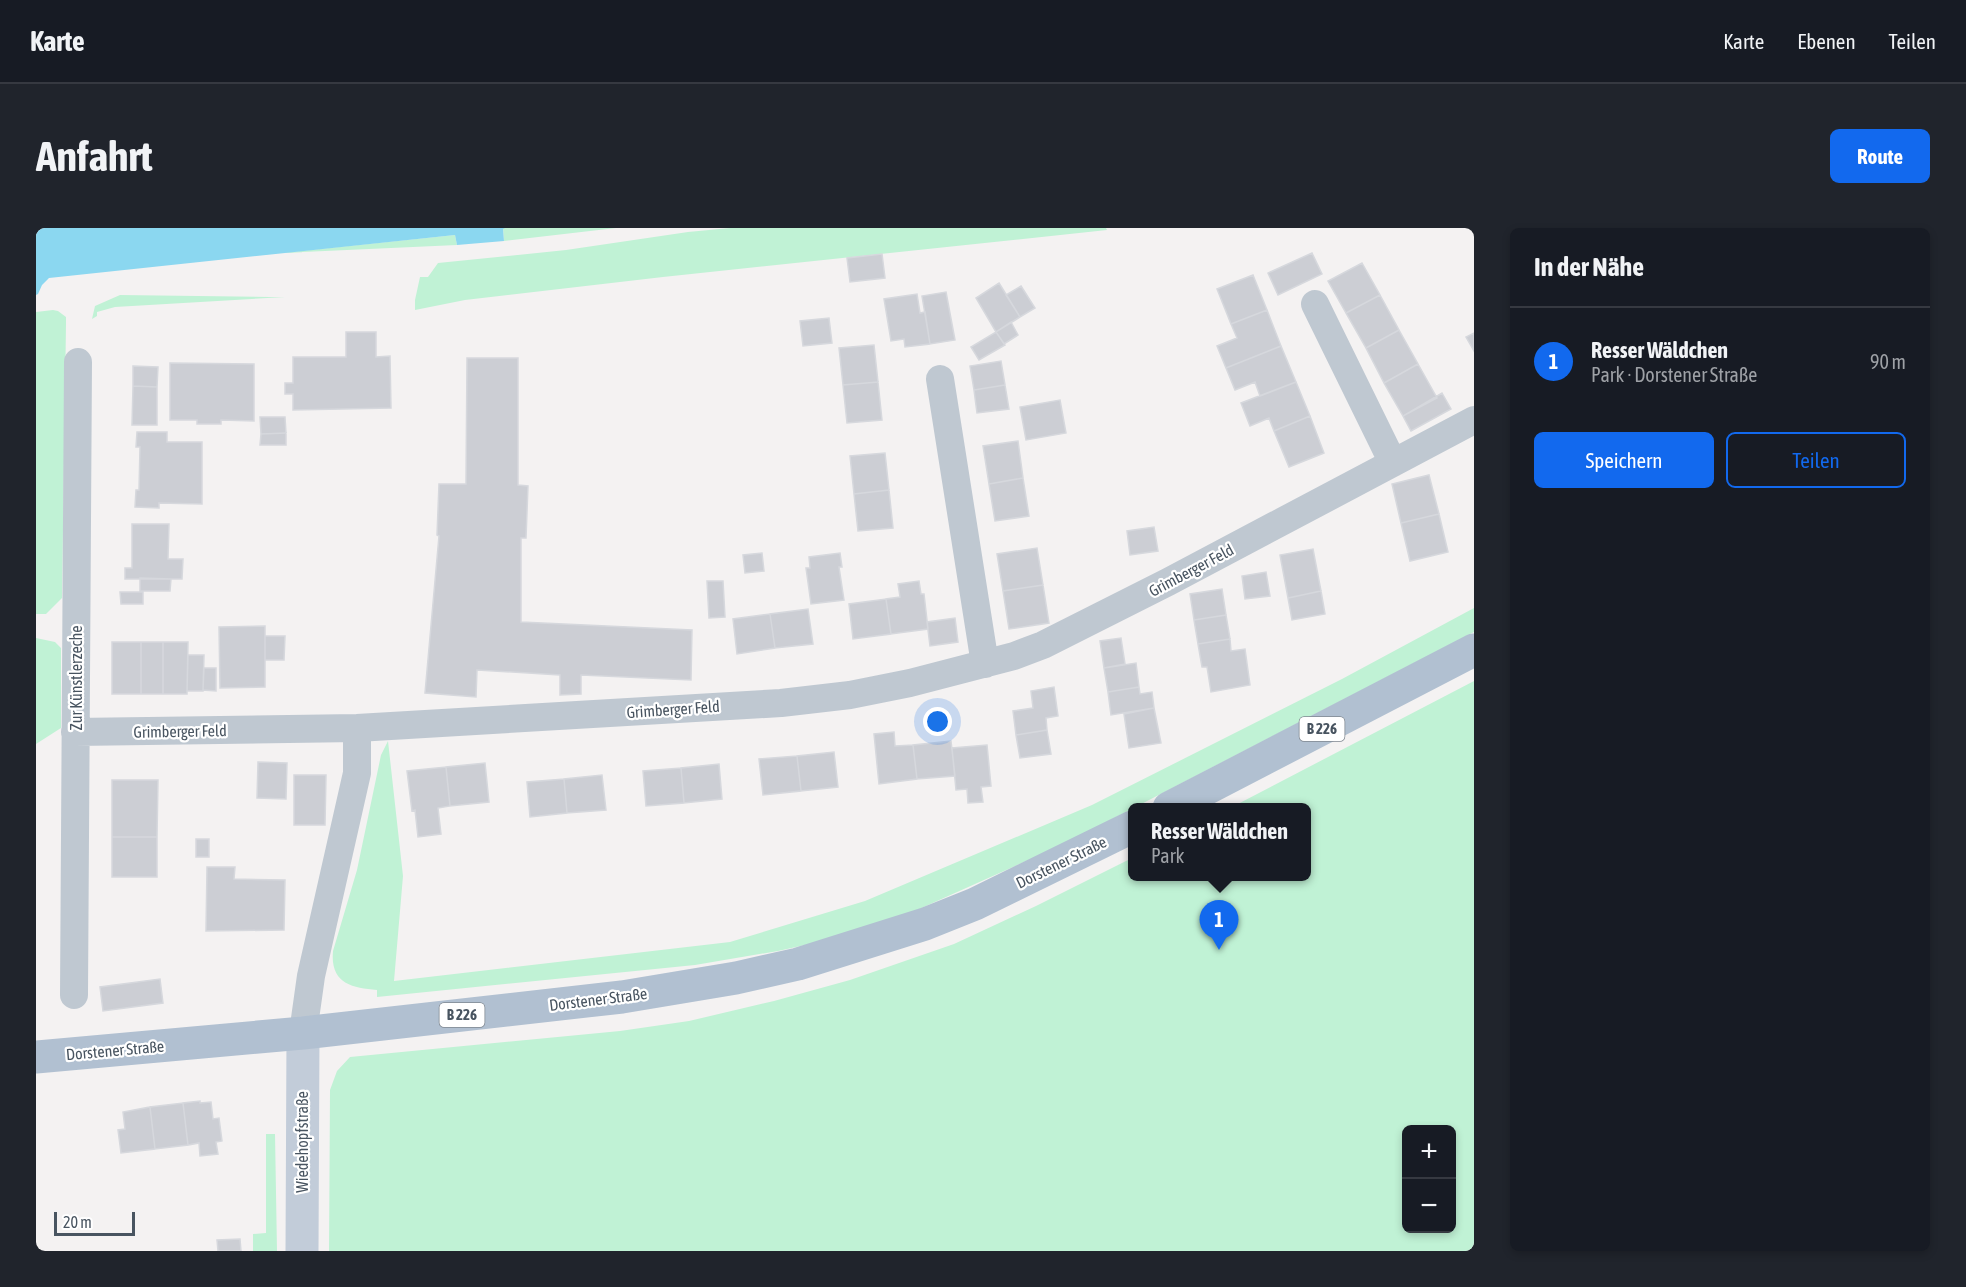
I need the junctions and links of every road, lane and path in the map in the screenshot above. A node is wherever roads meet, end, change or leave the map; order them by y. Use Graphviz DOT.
graph roads {
  1 [pos="1315,304"];
  2 [pos="78,362"];
  3 [pos="940,380"];
  4 [pos="1474,420"];
  5 [pos="1393,463"];
  6 [pos="1474,650"];
  7 [pos="985,664"];
  8 [pos="357,728"];
  9 [pos="75,732"];
  10 [pos="1177,803"];
  11 [pos="1128,828"];
  12 [pos="74,995"];
  13 [pos="303,1033"];
  14 [pos="36,1058"];
  15 [pos="302,1251"];
  1 -- 5 [label="street"];
  2 -- 9 [label="street, Zur Künstlerzeche"];
  3 -- 7 [label="street"];
  4 -- 5 [label="street, Grimberger Feld"];
  5 -- 7 [label="street, Grimberger Feld"];
  6 -- 10 [label="main road, B 226"];
  7 -- 8 [label="street, Grimberger Feld"];
  8 -- 9 [label="street, Grimberger Feld"];
  8 -- 13 [label="street"];
  9 -- 12 [label="street, Zur Künstlerzeche"];
  11 -- 13 [label="main road, Dorstener Straße / B 226"];
  13 -- 14 [label="main road, Dorstener Straße / B 226"];
  13 -- 15 [label="main road, Wiedehopfstraße"];
}
